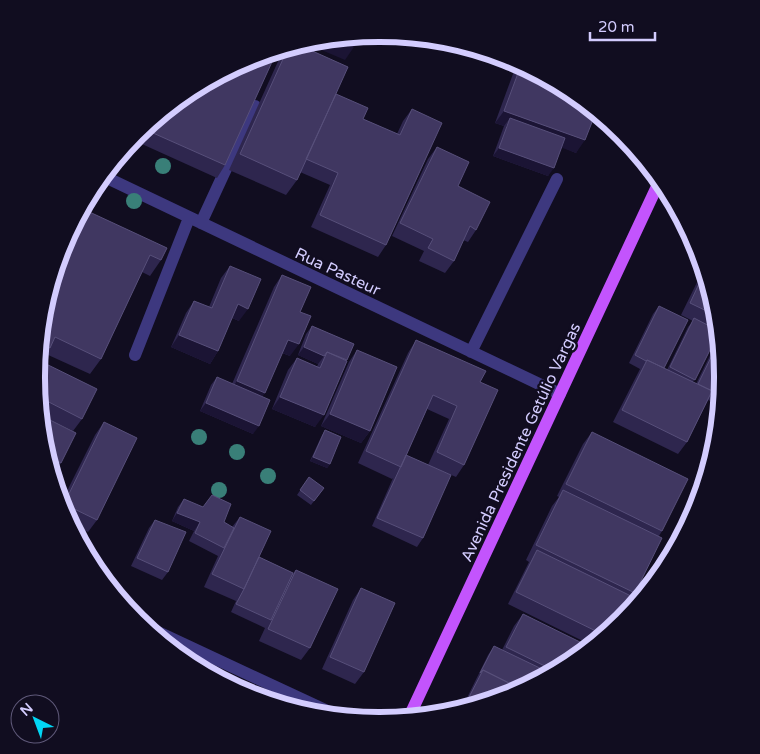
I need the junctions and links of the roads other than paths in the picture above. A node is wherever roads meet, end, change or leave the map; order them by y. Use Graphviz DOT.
graph roads {
  1 [pos="255,106"];
  2 [pos="110,179"];
  3 [pos="557,179"];
  4 [pos="656,188"];
  5 [pos="195,220"];
  6 [pos="471,352"];
  7 [pos="135,355"];
  8 [pos="560,394"];
  9 [pos="172,638"];
  10 [pos="314,705"];
  11 [pos="412,710"];
  1 -- 5 [label="street"];
  2 -- 5 [label="street, Rua Pasteur"];
  3 -- 6 [label="street"];
  4 -- 8 [label="main road, Avenida Presidente Getúlio Vargas"];
  5 -- 6 [label="street, Rua Pasteur"];
  5 -- 7 [label="street"];
  6 -- 8 [label="street, Rua Pasteur"];
  8 -- 11 [label="main road, Avenida Presidente Getúlio Vargas"];
  9 -- 10 [label="street"];
}
